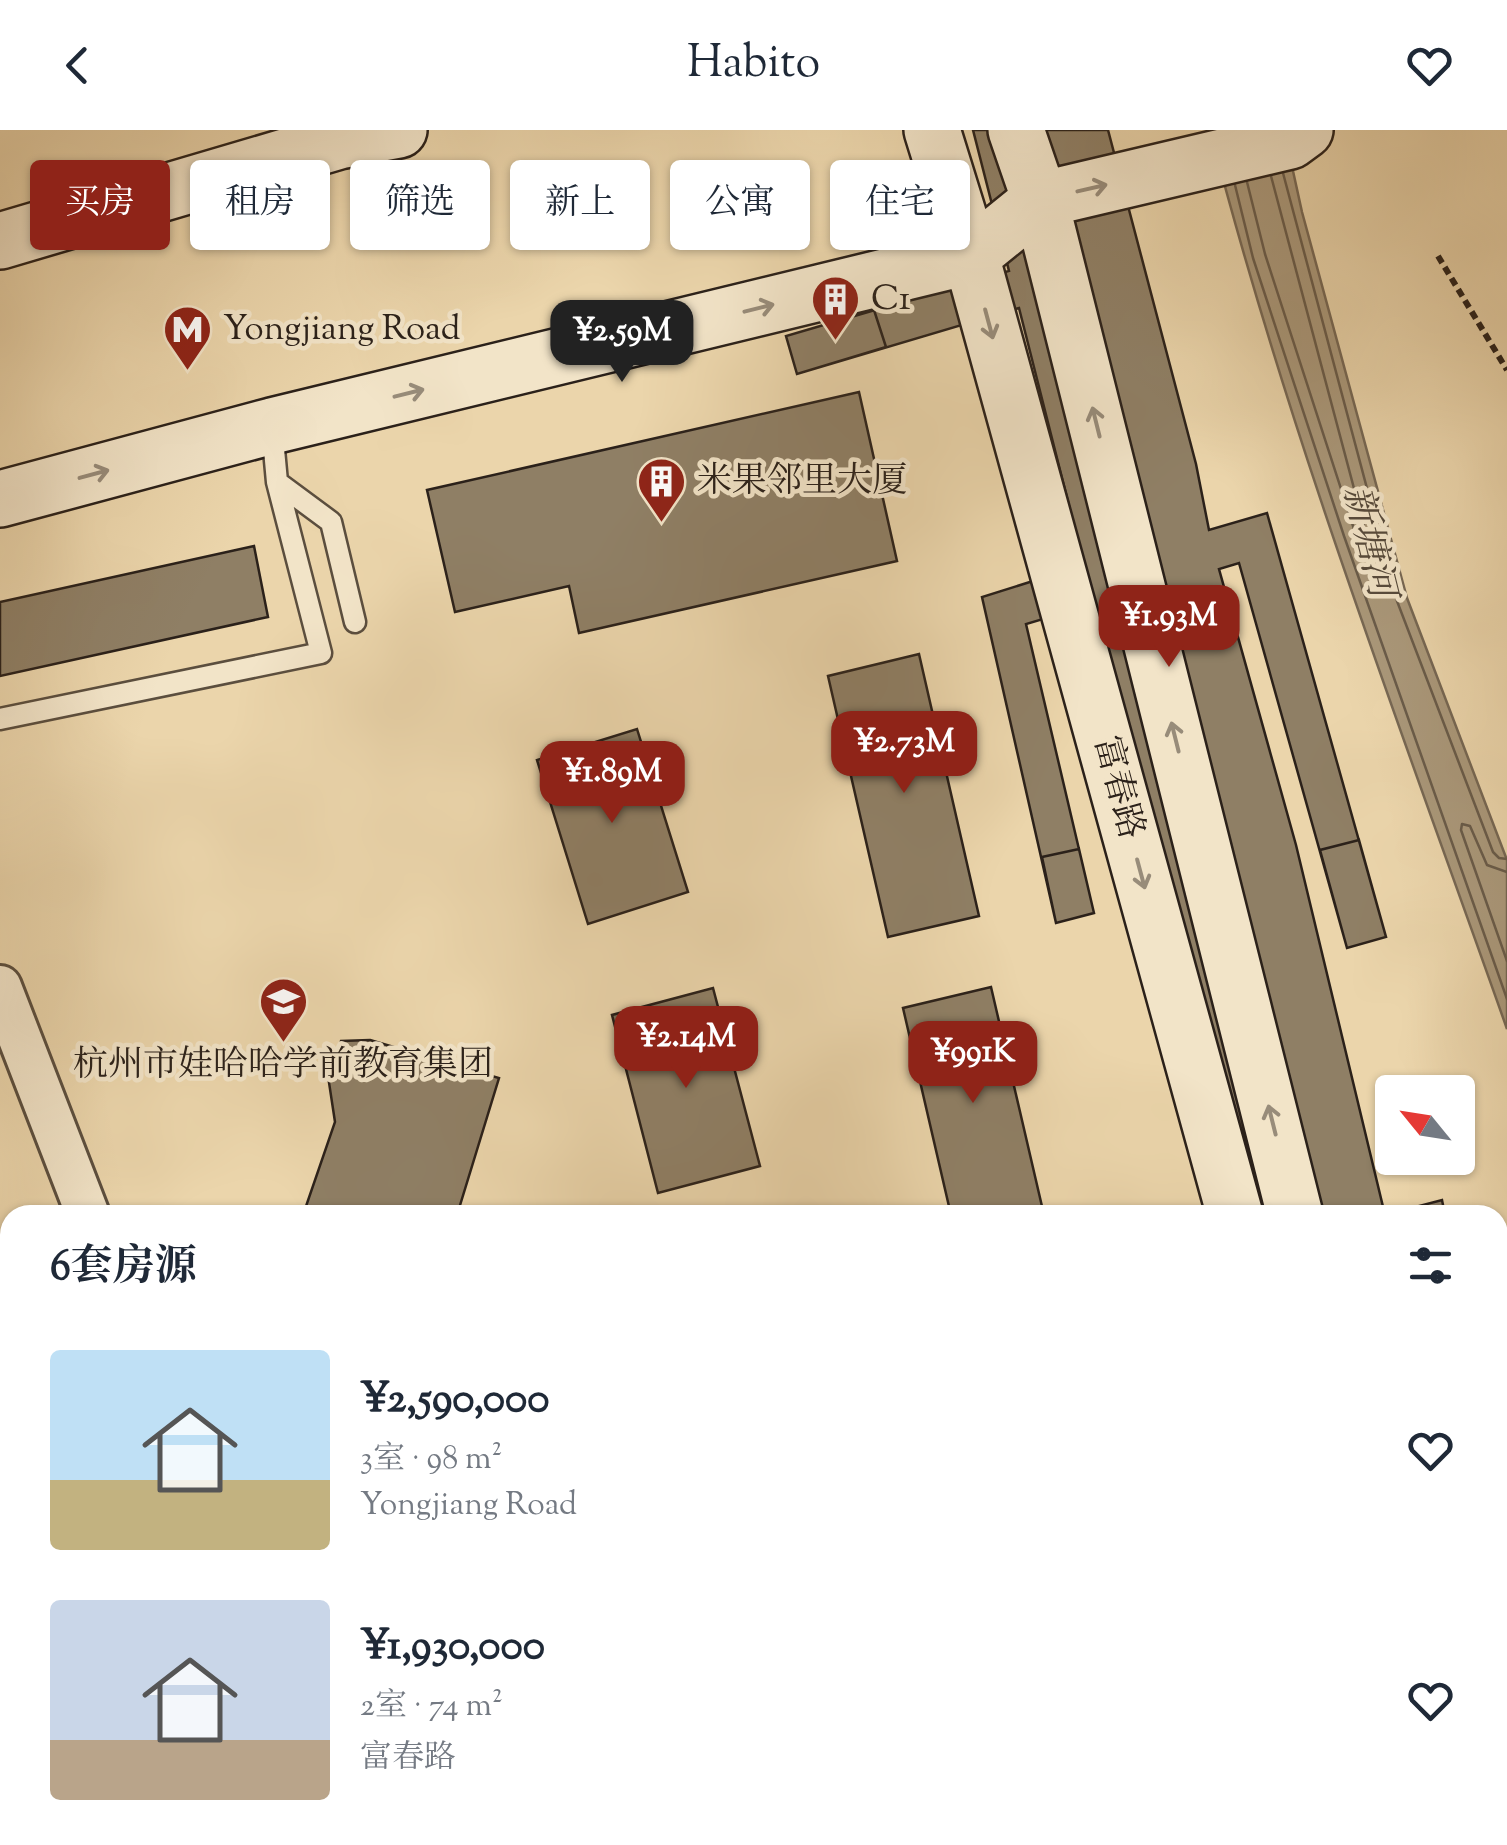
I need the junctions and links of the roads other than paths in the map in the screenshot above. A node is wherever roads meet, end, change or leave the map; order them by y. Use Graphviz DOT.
graph roads {
  1 [pos="399,130"];
  2 [pos="932,130"];
  3 [pos="1016,130"];
  4 [pos="1297,135"];
  5 [pos="337,136"];
  6 [pos="1040,200"];
  7 [pos="0,240"];
  8 [pos="971,256"];
  9 [pos="272,426"];
  10 [pos="277,482"];
  11 [pos="0,499"];
  12 [pos="355,622"];
  13 [pos="0,720"];
  14 [pos="0,986"];
  15 [pos="84,1205"];
  16 [pos="1232,1205"];
  17 [pos="1293,1205"];
  1 -- 5 [label="street"];
  2 -- 8 [label="street, 富春路"];
  3 -- 6 [label="street, 富春路"];
  6 -- 4 [label="street, one-way"];
  5 -- 7 [label="street"];
  6 -- 8 [label="street"];
  17 -- 6 [label="street, 富春路, one-way"];
  9 -- 8 [label="street, one-way"];
  8 -- 16 [label="street, 富春路, one-way"];
  9 -- 10 [label="lane"];
  11 -- 9 [label="street, one-way"];
  10 -- 12 [label="lane"];
  10 -- 13 [label="lane"];
  14 -- 15 [label="street"];
}
